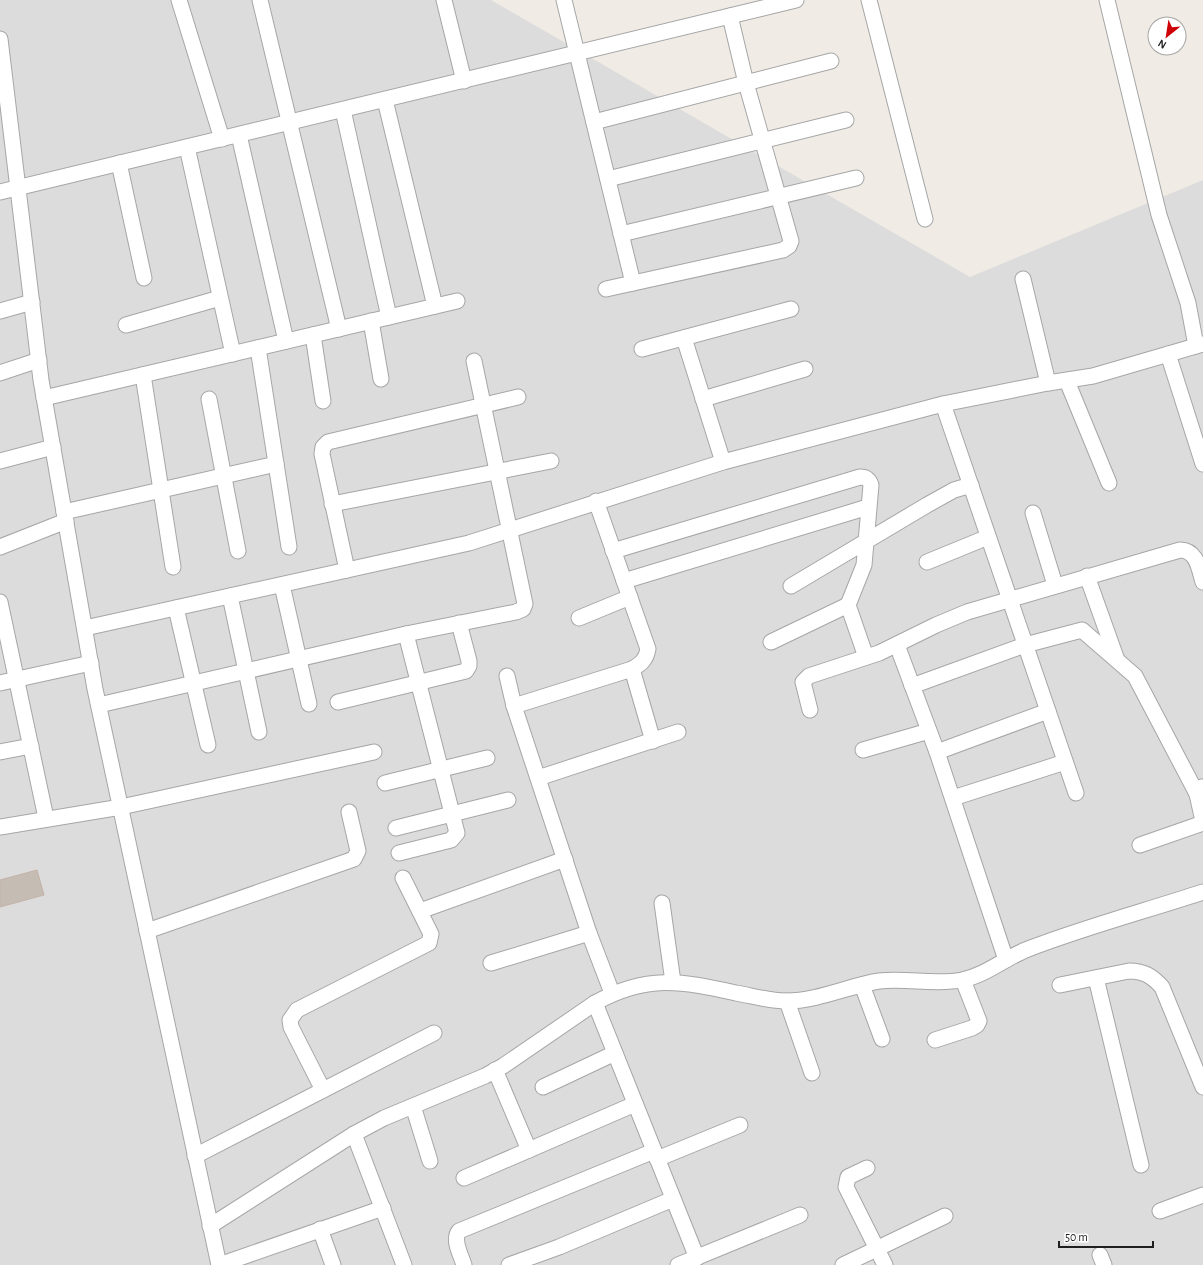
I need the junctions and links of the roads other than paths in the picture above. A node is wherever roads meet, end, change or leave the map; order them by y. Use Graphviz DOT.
graph roads {
  1 [pos="179,0"];
  2 [pos="260,0"];
  3 [pos="444,0"];
  4 [pos="564,0"];
  5 [pos="796,0"];
  6 [pos="869,0"];
  7 [pos="1107,0"];
  8 [pos="730,16"];
  9 [pos="0,38"];
  10 [pos="577,53"];
  11 [pos="831,61"];
  12 [pos="464,81"];
  13 [pos="746,83"];
  14 [pos="385,100"];
  15 [pos="4,105"];
  16 [pos="343,110"];
  17 [pos="846,120"];
  18 [pos="594,122"];
  19 [pos="290,123"];
  20 [pos="239,135"];
  21 [pos="222,139"];
  22 [pos="764,141"];
  23 [pos="187,147"];
  24 [pos="119,163"];
  25 [pos="856,178"];
  26 [pos="608,179"];
  27 [pos="18,188"];
  28 [pos="0,192"];
  29 [pos="778,196"];
  30 [pos="925,219"];
  31 [pos="621,234"];
  32 [pos="144,278"];
  33 [pos="1023,279"];
  34 [pos="633,283"];
  35 [pos="606,289"];
  36 [pos="220,298"];
  37 [pos="456,301"];
  38 [pos="32,302"];
  39 [pos="435,306"];
  40 [pos="791,308"];
  41 [pos="0,311"];
  42 [pos="389,317"];
  43 [pos="371,321"];
  44 [pos="126,325"];
  45 [pos="339,328"];
  46 [pos="313,335"];
  47 [pos="684,338"];
  48 [pos="286,341"];
  49 [pos="1200,345"];
  50 [pos="258,348"];
  51 [pos="642,349"];
  52 [pos="232,354"];
  53 [pos="1168,354"];
  54 [pos="39,360"];
  55 [pos="474,361"];
  56 [pos="805,369"];
  57 [pos="0,373"];
  58 [pos="143,375"];
  59 [pos="381,379"];
  60 [pos="1067,381"];
  61 [pos="1048,383"];
  62 [pos="518,397"];
  63 [pos="44,398"];
  64 [pos="703,398"];
  65 [pos="209,399"];
  66 [pos="323,401"];
  67 [pos="484,404"];
  68 [pos="943,404"];
  69 [pos="53,447"];
  70 [pos="0,461"];
  71 [pos="551,461"];
  72 [pos="723,462"];
  73 [pos="276,464"];
  74 [pos="1203,464"];
  75 [pos="497,472"];
  76 [pos="224,476"];
  77 [pos="1108,483"];
  78 [pos="971,485"];
  79 [pos="161,490"];
  80 [pos="596,501"];
  81 [pos="332,504"];
  82 [pos="868,507"];
  83 [pos="1032,514"];
  84 [pos="65,517"];
  85 [pos="509,530"];
  86 [pos="988,537"];
  87 [pos="866,541"];
  88 [pos="0,547"];
  89 [pos="289,547"];
  90 [pos="238,551"];
  91 [pos="613,551"];
  92 [pos="1197,552"];
  93 [pos="927,562"];
  94 [pos="173,567"];
  95 [pos="347,570"];
  96 [pos="1087,576"];
  97 [pos="624,582"];
  98 [pos="1203,582"];
  99 [pos="282,585"];
  100 [pos="791,586"];
  101 [pos="1054,586"];
  102 [pos="230,596"];
  103 [pos="630,598"];
  104 [pos="1009,598"];
  105 [pos="0,602"];
  106 [pos="848,605"];
  107 [pos="176,608"];
  108 [pos="2,618"];
  109 [pos="579,618"];
  110 [pos="459,623"];
  111 [pos="85,628"];
  112 [pos="406,634"];
  113 [pos="771,642"];
  114 [pos="897,645"];
  115 [pos="1025,645"];
  116 [pos="866,657"];
  117 [pos="298,658"];
  118 [pos="1117,661"];
  119 [pos="91,663"];
  120 [pos="632,669"];
  121 [pos="246,670"];
  122 [pos="507,676"];
  123 [pos="17,680"];
  124 [pos="194,682"];
  125 [pos="0,683"];
  126 [pos="420,683"];
  127 [pos="912,686"];
  128 [pos="338,702"];
  129 [pos="309,704"];
  130 [pos="99,705"];
  131 [pos="514,706"];
  132 [pos="810,710"];
  133 [pos="1048,711"];
  134 [pos="929,731"];
  135 [pos="259,732"];
  136 [pos="678,732"];
  137 [pos="653,741"];
  138 [pos="208,745"];
  139 [pos="31,746"];
  140 [pos="863,750"];
  141 [pos="0,752"];
  142 [pos="374,752"];
  143 [pos="937,752"];
  144 [pos="487,758"];
  145 [pos="1065,762"];
  146 [pos="441,769"];
  147 [pos="538,778"];
  148 [pos="385,783"];
  149 [pos="1200,790"];
  150 [pos="1076,793"];
  151 [pos="953,798"];
  152 [pos="508,800"];
  153 [pos="121,806"];
  154 [pos="349,812"];
  155 [pos="452,814"];
  156 [pos="46,818"];
  157 [pos="1203,822"];
  158 [pos="0,827"];
  159 [pos="396,828"];
  160 [pos="1140,845"];
  161 [pos="399,853"];
  162 [pos="565,859"];
  163 [pos="403,878"];
  164 [pos="1203,892"];
  165 [pos="662,903"];
  166 [pos="420,911"];
  167 [pos="147,932"];
  168 [pos="589,933"];
  169 [pos="1006,960"];
  170 [pos="491,963"];
  171 [pos="1096,978"];
  172 [pos="963,980"];
  173 [pos="673,982"];
  174 [pos="862,985"];
  175 [pos="1060,985"];
  176 [pos="612,993"];
  177 [pos="786,1001"];
  178 [pos="595,1003"];
  179 [pos="434,1033"];
  180 [pos="882,1039"];
  181 [pos="935,1040"];
  182 [pos="615,1053"];
  183 [pos="495,1070"];
  184 [pos="812,1074"];
  185 [pos="543,1087"];
  186 [pos="1203,1087"];
  187 [pos="323,1090"];
  188 [pos="635,1104"];
  189 [pos="414,1106"];
  190 [pos="740,1125"];
  191 [pos="354,1134"];
  192 [pos="529,1150"];
  193 [pos="656,1155"];
  194 [pos="195,1156"];
  195 [pos="430,1161"];
  196 [pos="1141,1165"];
  197 [pos="867,1168"];
  198 [pos="464,1178"];
  199 [pos="1203,1195"];
  200 [pos="673,1199"];
  201 [pos="383,1208"];
  202 [pos="1160,1211"];
  203 [pos="800,1215"];
  204 [pos="946,1216"];
  205 [pos="210,1226"];
  206 [pos="320,1230"];
  207 [pos="877,1249"];
  208 [pos="697,1258"];
  209 [pos="219,1265"];
  210 [pos="333,1265"];
  211 [pos="404,1265"];
  212 [pos="464,1265"];
  213 [pos="509,1265"];
  214 [pos="678,1265"];
  215 [pos="843,1265"];
  216 [pos="885,1265"];
  1 -- 21 [label="street"];
  2 -- 19 [label="street"];
  3 -- 12 [label="street"];
  4 -- 10 [label="street"];
  5 -- 8 [label="street"];
  6 -- 30 [label="street"];
  7 -- 49 [label="street"];
  8 -- 10 [label="street"];
  8 -- 13 [label="street"];
  9 -- 15 [label="street"];
  10 -- 12 [label="street"];
  10 -- 18 [label="street"];
  11 -- 13 [label="street"];
  12 -- 14 [label="street"];
  13 -- 18 [label="street"];
  13 -- 22 [label="street"];
  14 -- 16 [label="street"];
  14 -- 39 [label="street"];
  15 -- 27 [label="street"];
  16 -- 19 [label="street"];
  16 -- 42 [label="street"];
  17 -- 22 [label="street"];
  18 -- 26 [label="street"];
  19 -- 20 [label="street"];
  19 -- 45 [label="street"];
  20 -- 21 [label="street"];
  20 -- 48 [label="street"];
  21 -- 23 [label="street"];
  22 -- 26 [label="street"];
  22 -- 29 [label="street"];
  23 -- 24 [label="street"];
  23 -- 36 [label="street"];
  24 -- 27 [label="street"];
  24 -- 32 [label="street"];
  25 -- 29 [label="street"];
  26 -- 31 [label="street"];
  27 -- 28 [label="street"];
  27 -- 38 [label="street"];
  29 -- 31 [label="street"];
  29 -- 34 [label="street"];
  31 -- 34 [label="street"];
  33 -- 61 [label="street"];
  34 -- 35 [label="street"];
  36 -- 44 [label="street"];
  36 -- 52 [label="street"];
  37 -- 39 [label="street"];
  38 -- 41 [label="street"];
  38 -- 54 [label="street"];
  39 -- 42 [label="street"];
  40 -- 47 [label="street"];
  42 -- 43 [label="street"];
  43 -- 45 [label="street"];
  43 -- 59 [label="street"];
  45 -- 46 [label="street"];
  46 -- 48 [label="street"];
  46 -- 66 [label="street"];
  47 -- 51 [label="street"];
  47 -- 64 [label="street"];
  48 -- 50 [label="street"];
  49 -- 53 [label="street"];
  50 -- 52 [label="street"];
  50 -- 73 [label="street"];
  52 -- 58 [label="street"];
  53 -- 60 [label="street"];
  53 -- 74 [label="street"];
  54 -- 57 [label="street"];
  54 -- 63 [label="street"];
  55 -- 67 [label="street"];
  56 -- 64 [label="street"];
  58 -- 63 [label="street"];
  58 -- 79 [label="street"];
  60 -- 61 [label="street"];
  60 -- 77 [label="street"];
  61 -- 68 [label="street"];
  62 -- 67 [label="street"];
  63 -- 69 [label="street"];
  64 -- 72 [label="street"];
  65 -- 76 [label="street"];
  67 -- 75 [label="street"];
  67 -- 81 [label="street"];
  68 -- 72 [label="street"];
  68 -- 78 [label="street"];
  69 -- 70 [label="street"];
  69 -- 84 [label="street"];
  71 -- 75 [label="street"];
  72 -- 80 [label="street"];
  73 -- 76 [label="street"];
  73 -- 89 [label="street"];
  75 -- 81 [label="street"];
  75 -- 85 [label="street"];
  76 -- 79 [label="street"];
  76 -- 90 [label="street"];
  78 -- 86 [label="street"];
  78 -- 87 [label="street"];
  79 -- 84 [label="street"];
  79 -- 94 [label="street"];
  80 -- 85 [label="street"];
  80 -- 91 [label="street"];
  81 -- 95 [label="street"];
  82 -- 87 [label="street"];
  82 -- 91 [label="street"];
  82 -- 97 [label="street"];
  83 -- 101 [label="street"];
  84 -- 88 [label="street"];
  84 -- 111 [label="street"];
  85 -- 95 [label="street"];
  85 -- 110 [label="street"];
  86 -- 93 [label="street"];
  86 -- 104 [label="street"];
  87 -- 100 [label="street"];
  87 -- 106 [label="street"];
  91 -- 97 [label="street"];
  92 -- 96 [label="street"];
  92 -- 98 [label="street"];
  95 -- 99 [label="street"];
  96 -- 101 [label="street"];
  96 -- 118 [label="street"];
  97 -- 103 [label="street"];
  99 -- 102 [label="street"];
  99 -- 117 [label="street"];
  101 -- 104 [label="street"];
  102 -- 107 [label="street"];
  102 -- 121 [label="street"];
  103 -- 109 [label="street"];
  103 -- 120 [label="street"];
  104 -- 114 [label="street"];
  104 -- 115 [label="street"];
  105 -- 108 [label="street"];
  106 -- 113 [label="street"];
  106 -- 116 [label="street"];
  107 -- 111 [label="street"];
  107 -- 124 [label="street"];
  108 -- 123 [label="street"];
  110 -- 112 [label="street"];
  110 -- 126 [label="street"];
  111 -- 119 [label="street"];
  112 -- 117 [label="street"];
  112 -- 126 [label="street"];
  114 -- 116 [label="street"];
  114 -- 127 [label="street"];
  115 -- 118 [label="street"];
  115 -- 127 [label="street"];
  115 -- 133 [label="street"];
  116 -- 132 [label="street"];
  117 -- 121 [label="street"];
  117 -- 129 [label="street"];
  118 -- 149 [label="street"];
  119 -- 123 [label="street"];
  119 -- 130 [label="street"];
  120 -- 131 [label="street"];
  120 -- 137 [label="street"];
  121 -- 124 [label="street"];
  121 -- 135 [label="street"];
  122 -- 131 [label="street"];
  123 -- 125 [label="street"];
  123 -- 139 [label="street"];
  124 -- 130 [label="street"];
  124 -- 138 [label="street"];
  126 -- 128 [label="street"];
  126 -- 146 [label="street"];
  127 -- 134 [label="street"];
  130 -- 153 [label="street"];
  131 -- 147 [label="street"];
  133 -- 143 [label="street"];
  133 -- 145 [label="street"];
  134 -- 140 [label="street"];
  134 -- 143 [label="street"];
  136 -- 137 [label="street"];
  137 -- 147 [label="street"];
  139 -- 141 [label="street"];
  139 -- 156 [label="street"];
  142 -- 153 [label="street"];
  143 -- 151 [label="street"];
  144 -- 146 [label="street"];
  145 -- 150 [label="street"];
  145 -- 151 [label="street"];
  146 -- 148 [label="street"];
  146 -- 155 [label="street"];
  147 -- 162 [label="street"];
  149 -- 157 [label="street"];
  151 -- 169 [label="street"];
  152 -- 155 [label="street"];
  153 -- 156 [label="street"];
  153 -- 167 [label="street"];
  154 -- 167 [label="street"];
  155 -- 159 [label="street"];
  155 -- 161 [label="street"];
  156 -- 158 [label="street"];
  157 -- 160 [label="street"];
  162 -- 166 [label="street"];
  162 -- 168 [label="street"];
  163 -- 166 [label="street"];
  164 -- 169 [label="street"];
  165 -- 173 [label="street"];
  166 -- 187 [label="street"];
  167 -- 194 [label="street"];
  168 -- 170 [label="street"];
  168 -- 176 [label="street"];
  169 -- 172 [label="street"];
  171 -- 175 [label="street"];
  171 -- 186 [label="street"];
  171 -- 196 [label="street"];
  172 -- 174 [label="street"];
  172 -- 181 [label="street"];
  173 -- 176 [label="street"];
  173 -- 177 [label="street"];
  174 -- 177 [label="street"];
  174 -- 180 [label="street"];
  176 -- 178 [label="street"];
  177 -- 184 [label="street"];
  178 -- 182 [label="street"];
  178 -- 183 [label="street"];
  179 -- 187 [label="street"];
  182 -- 185 [label="street"];
  182 -- 188 [label="street"];
  183 -- 189 [label="street"];
  183 -- 192 [label="street"];
  187 -- 194 [label="street"];
  188 -- 192 [label="street"];
  188 -- 193 [label="street"];
  189 -- 191 [label="street"];
  189 -- 195 [label="street"];
  190 -- 193 [label="street"];
  191 -- 201 [label="street"];
  191 -- 205 [label="street"];
  192 -- 198 [label="street"];
  193 -- 200 [label="street"];
  193 -- 212 [label="street"];
  194 -- 205 [label="street"];
  197 -- 207 [label="street"];
  199 -- 202 [label="street"];
  200 -- 208 [label="street"];
  200 -- 213 [label="street"];
  201 -- 206 [label="street"];
  201 -- 211 [label="street"];
  203 -- 208 [label="street"];
  204 -- 207 [label="street"];
  205 -- 209 [label="street"];
  206 -- 209 [label="street"];
  206 -- 210 [label="street"];
  207 -- 215 [label="street"];
  207 -- 216 [label="street"];
  208 -- 214 [label="street"];
}
